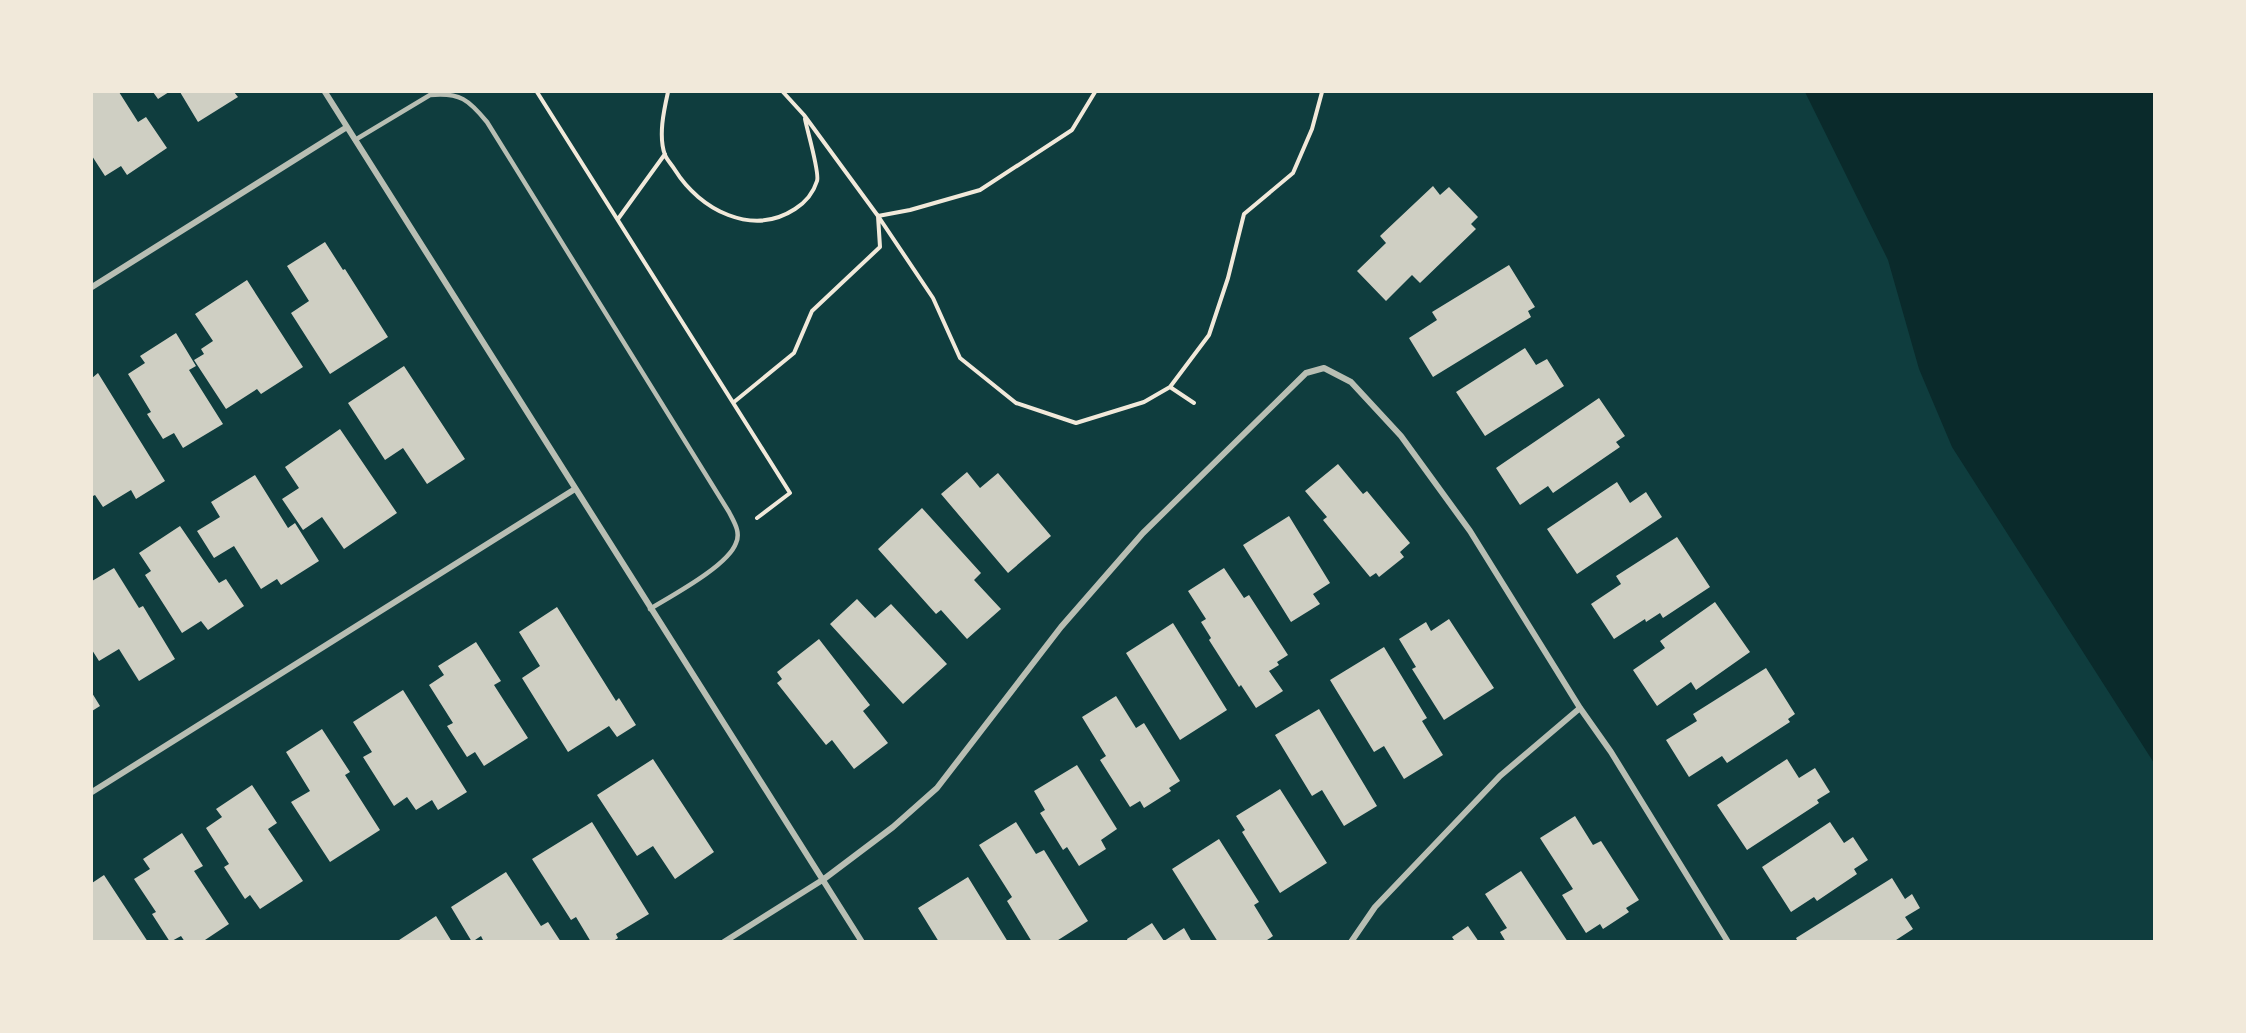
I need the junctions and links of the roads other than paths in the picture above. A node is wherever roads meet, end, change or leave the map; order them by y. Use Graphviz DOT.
graph roads {
  1 [pos="325,92"];
  2 [pos="347,127"];
  3 [pos="356,140"];
  4 [pos="92,287"];
  5 [pos="575,489"];
  6 [pos="650,609"];
  7 [pos="1580,708"];
  8 [pos="92,792"];
  9 [pos="824,879"];
  10 [pos="724,942"];
  11 [pos="862,942"];
  12 [pos="1351,942"];
  13 [pos="1728,942"];
  1 -- 2 [label="street"];
  2 -- 3 [label="street"];
  2 -- 4 [label="street"];
  3 -- 5 [label="street"];
  3 -- 6 [label="lane"];
  5 -- 6 [label="street"];
  5 -- 8 [label="street"];
  6 -- 9 [label="street"];
  7 -- 9 [label="street"];
  7 -- 12 [label="street"];
  7 -- 13 [label="street"];
  9 -- 10 [label="street"];
  9 -- 11 [label="street"];
}
